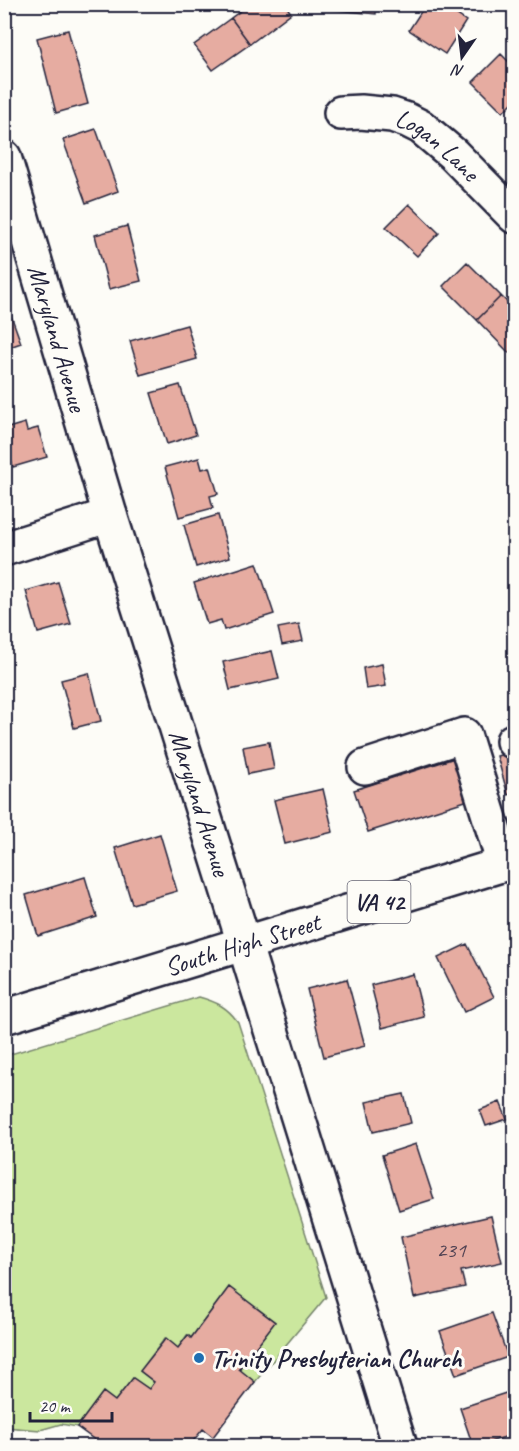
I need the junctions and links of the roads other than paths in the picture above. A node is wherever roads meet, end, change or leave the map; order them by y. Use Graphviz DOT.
graph roads {
  1 [pos="341,113"];
  2 [pos="4,157"];
  3 [pos="514,216"];
  4 [pos="110,515"];
  5 [pos="4,549"];
  6 [pos="364,766"];
  7 [pos="509,862"];
  8 [pos="244,943"];
  9 [pos="4,1017"];
  10 [pos="400,1446"];
  1 -- 3 [label="main road, Logan Lane"];
  2 -- 4 [label="main road, Maryland Avenue"];
  4 -- 5 [label="main road"];
  4 -- 8 [label="main road, Maryland Avenue"];
  6 -- 7 [label="main road"];
  7 -- 8 [label="main road, South High Street / VA 42"];
  8 -- 9 [label="main road, South High Street / VA 42"];
  8 -- 10 [label="main road, Maryland Avenue"];
}
